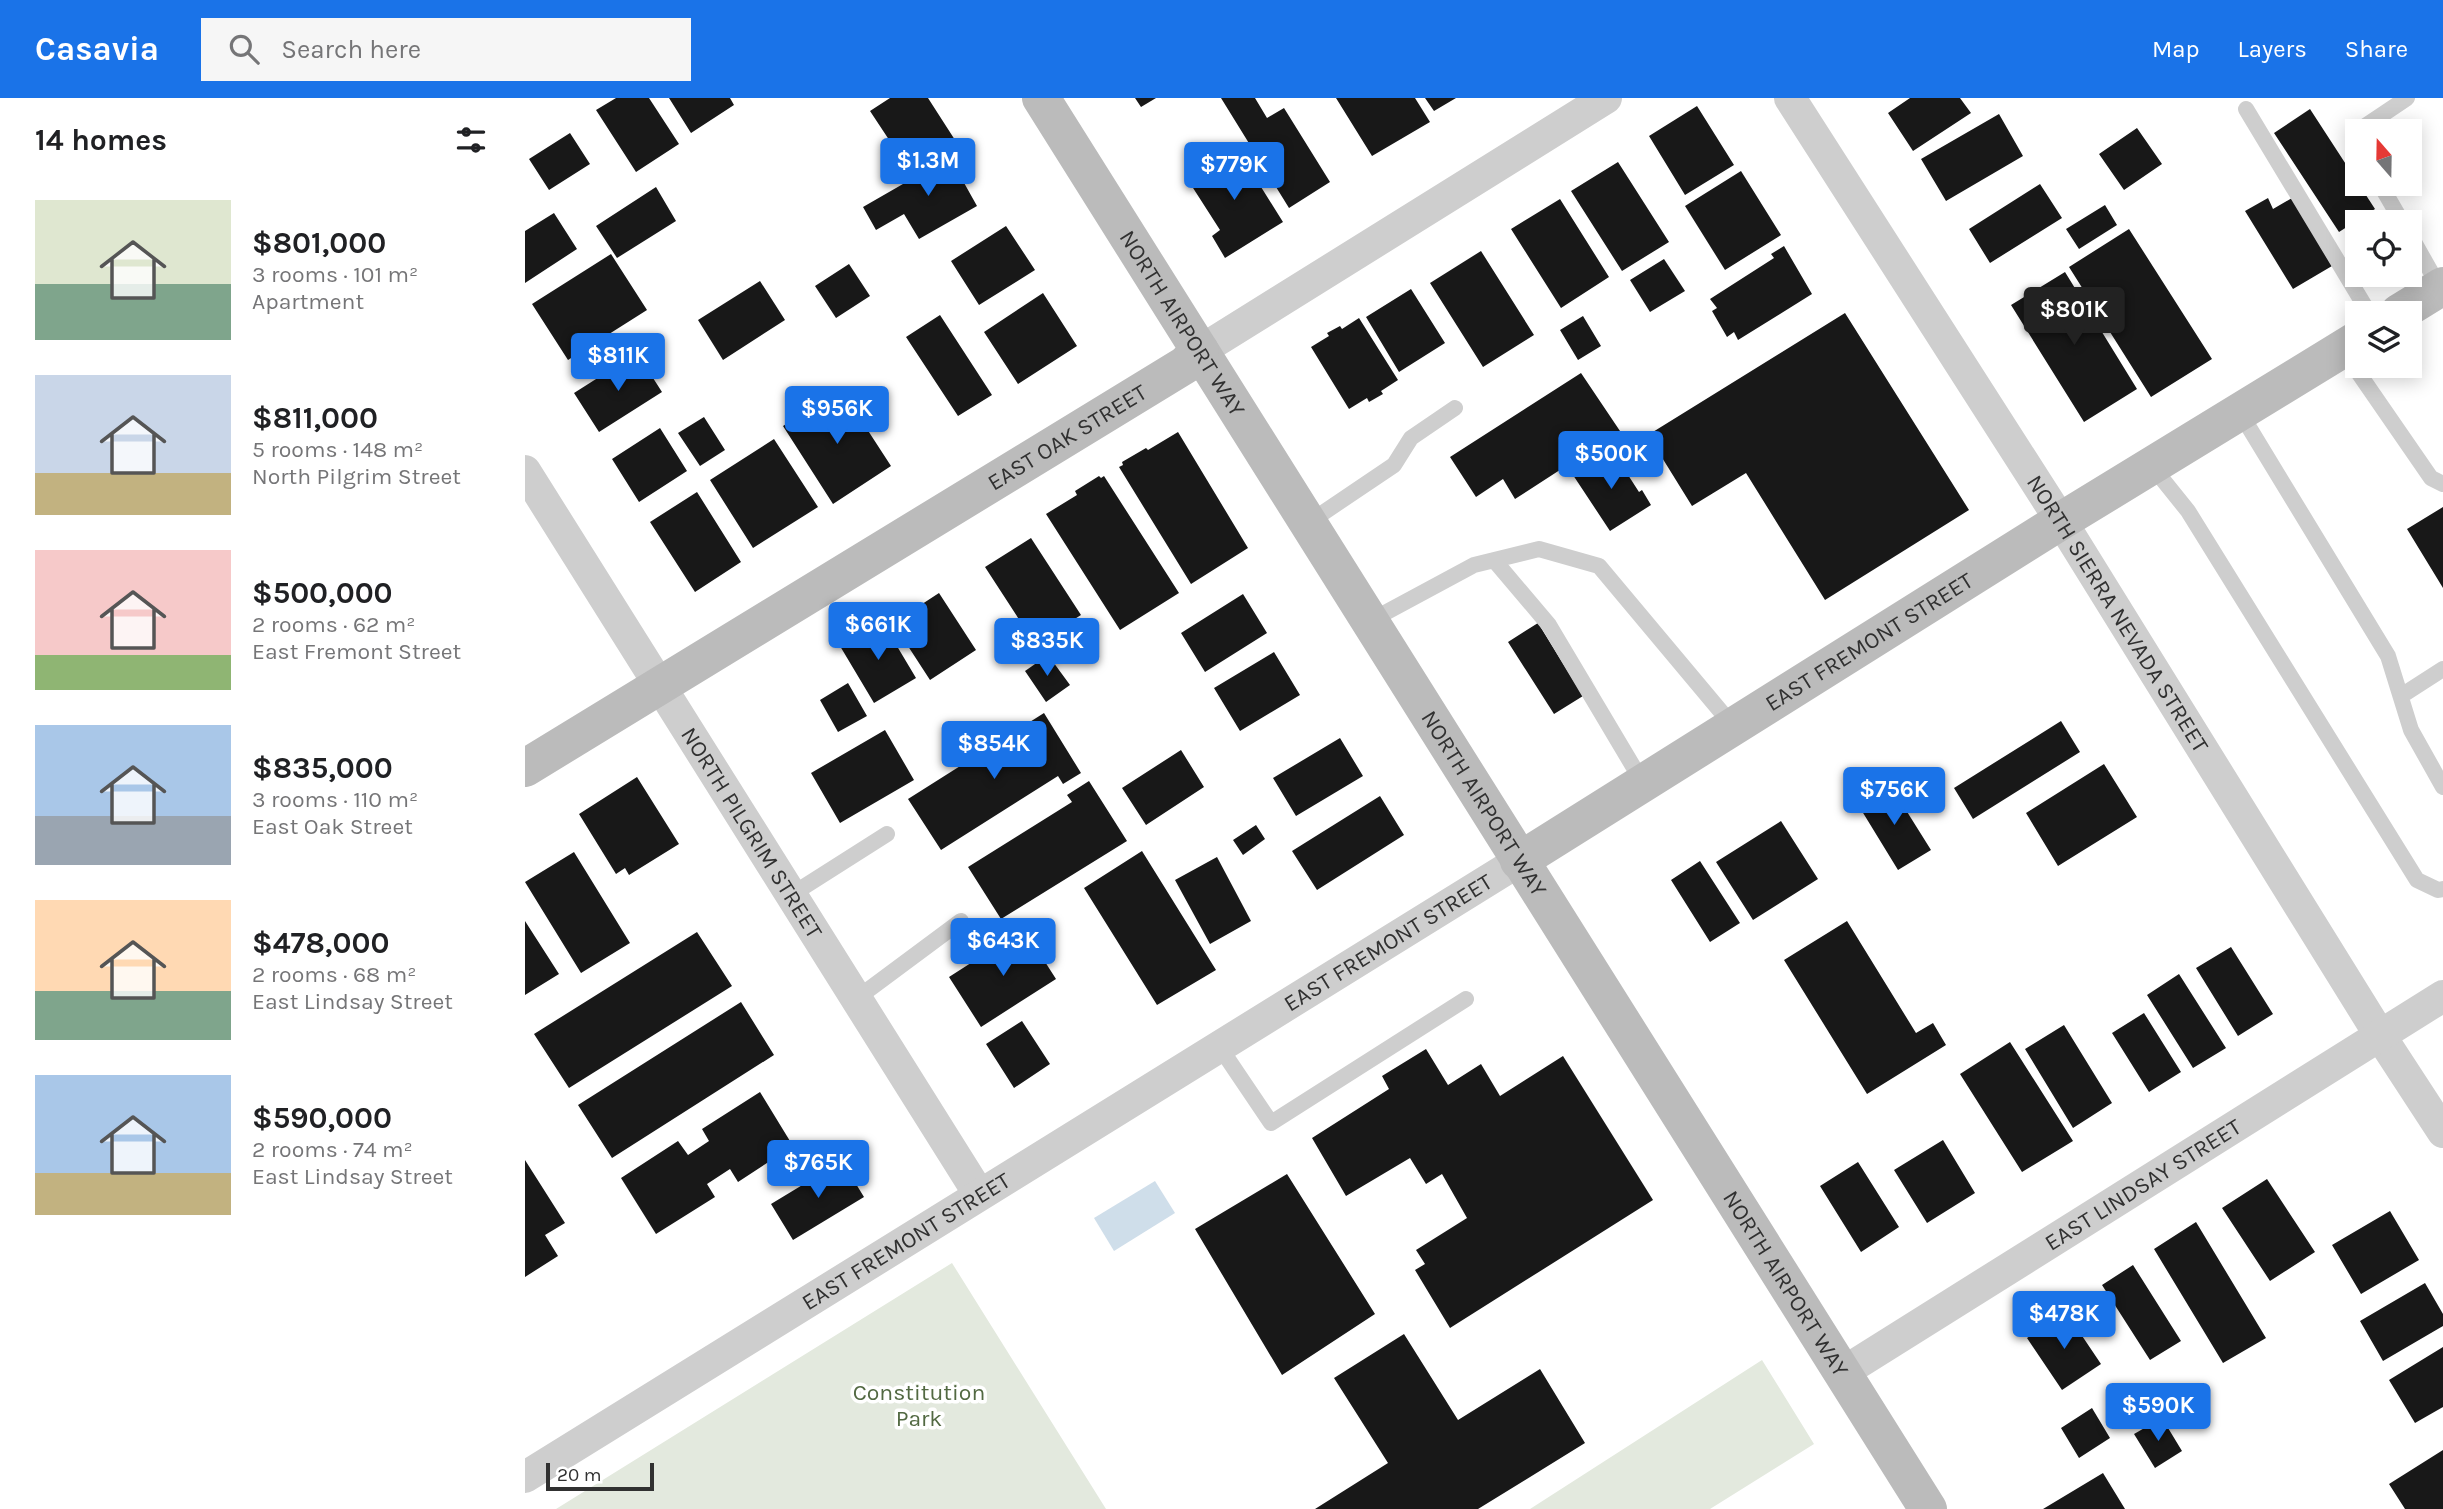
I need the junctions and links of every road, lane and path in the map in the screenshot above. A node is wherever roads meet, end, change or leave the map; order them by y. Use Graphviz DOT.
graph roads {
  1 [pos="1041,98"];
  2 [pos="1605,98"];
  3 [pos="1790,98"];
  4 [pos="2407,98"];
  5 [pos="2246,109"];
  6 [pos="2377,119"];
  7 [pos="2422,254"];
  8 [pos="2442,287"];
  9 [pos="2362,301"];
  10 [pos="2419,301"];
  11 [pos="2345,347"];
  12 [pos="1200,351"];
  13 [pos="2371,378"];
  14 [pos="1455,408"];
  15 [pos="2239,411"];
  16 [pos="2151,465"];
  17 [pos="525,471"];
  18 [pos="2443,484"];
  19 [pos="2061,521"];
  20 [pos="1308,523"];
  21 [pos="1494,560"];
  22 [pos="1370,622"];
  23 [pos="2443,669"];
  24 [pos="659,685"];
  25 [pos="2401,696"];
  26 [pos="1733,726"];
  27 [pos="525,768"];
  28 [pos="1643,783"];
  29 [pos="2443,787"];
  30 [pos="887,834"];
  31 [pos="1519,861"];
  32 [pos="2443,889"];
  33 [pos="790,895"];
  34 [pos="961,921"];
  35 [pos="2443,996"];
  36 [pos="856,999"];
  37 [pos="1466,999"];
  38 [pos="2381,1037"];
  39 [pos="1219,1046"];
  40 [pos="2443,1132"];
  41 [pos="979,1194"];
  42 [pos="1842,1373"];
  43 [pos="525,1477"];
  44 [pos="1928,1509"];
  1 -- 12 [label="street, NORTH AIRPORT WAY"];
  2 -- 12 [label="street, EAST OAK STREET"];
  3 -- 19 [label="street, NORTH SIERRA NEVADA STREET"];
  4 -- 6 [label="lane"];
  5 -- 9 [label="lane"];
  7 -- 8 [label="lane"];
  8 -- 10 [label="street"];
  11 -- 15 [label="street, EAST FREMONT STREET"];
  12 -- 20 [label="street, NORTH AIRPORT WAY"];
  12 -- 24 [label="street, EAST OAK STREET"];
  13 -- 18 [label="lane"];
  14 -- 20 [label="lane"];
  15 -- 16 [label="street, EAST FREMONT STREET"];
  15 -- 25 [label="lane"];
  16 -- 19 [label="street, EAST FREMONT STREET"];
  16 -- 32 [label="lane"];
  17 -- 24 [label="street, NORTH PILGRIM STREET"];
  19 -- 26 [label="street, EAST FREMONT STREET"];
  19 -- 38 [label="street, NORTH SIERRA NEVADA STREET"];
  20 -- 22 [label="street, NORTH AIRPORT WAY"];
  21 -- 22 [label="lane"];
  21 -- 26 [label="lane"];
  21 -- 28 [label="lane"];
  22 -- 31 [label="street, NORTH AIRPORT WAY"];
  23 -- 25 [label="lane"];
  24 -- 27 [label="street, EAST OAK STREET"];
  24 -- 33 [label="street, NORTH PILGRIM STREET"];
  25 -- 29 [label="lane"];
  26 -- 28 [label="street, EAST FREMONT STREET"];
  28 -- 31 [label="street, EAST FREMONT STREET"];
  30 -- 33 [label="lane"];
  31 -- 39 [label="street, EAST FREMONT STREET"];
  31 -- 42 [label="street, NORTH AIRPORT WAY"];
  33 -- 36 [label="street, NORTH PILGRIM STREET"];
  34 -- 36 [label="lane"];
  35 -- 38 [label="street, EAST LINDSAY STREET"];
  36 -- 41 [label="street, NORTH PILGRIM STREET"];
  37 -- 39 [label="lane"];
  38 -- 40 [label="street, NORTH SIERRA NEVADA STREET"];
  38 -- 42 [label="street, EAST LINDSAY STREET"];
  39 -- 41 [label="street, EAST FREMONT STREET"];
  41 -- 43 [label="street, EAST FREMONT STREET"];
  42 -- 44 [label="street, NORTH AIRPORT WAY"];
}
